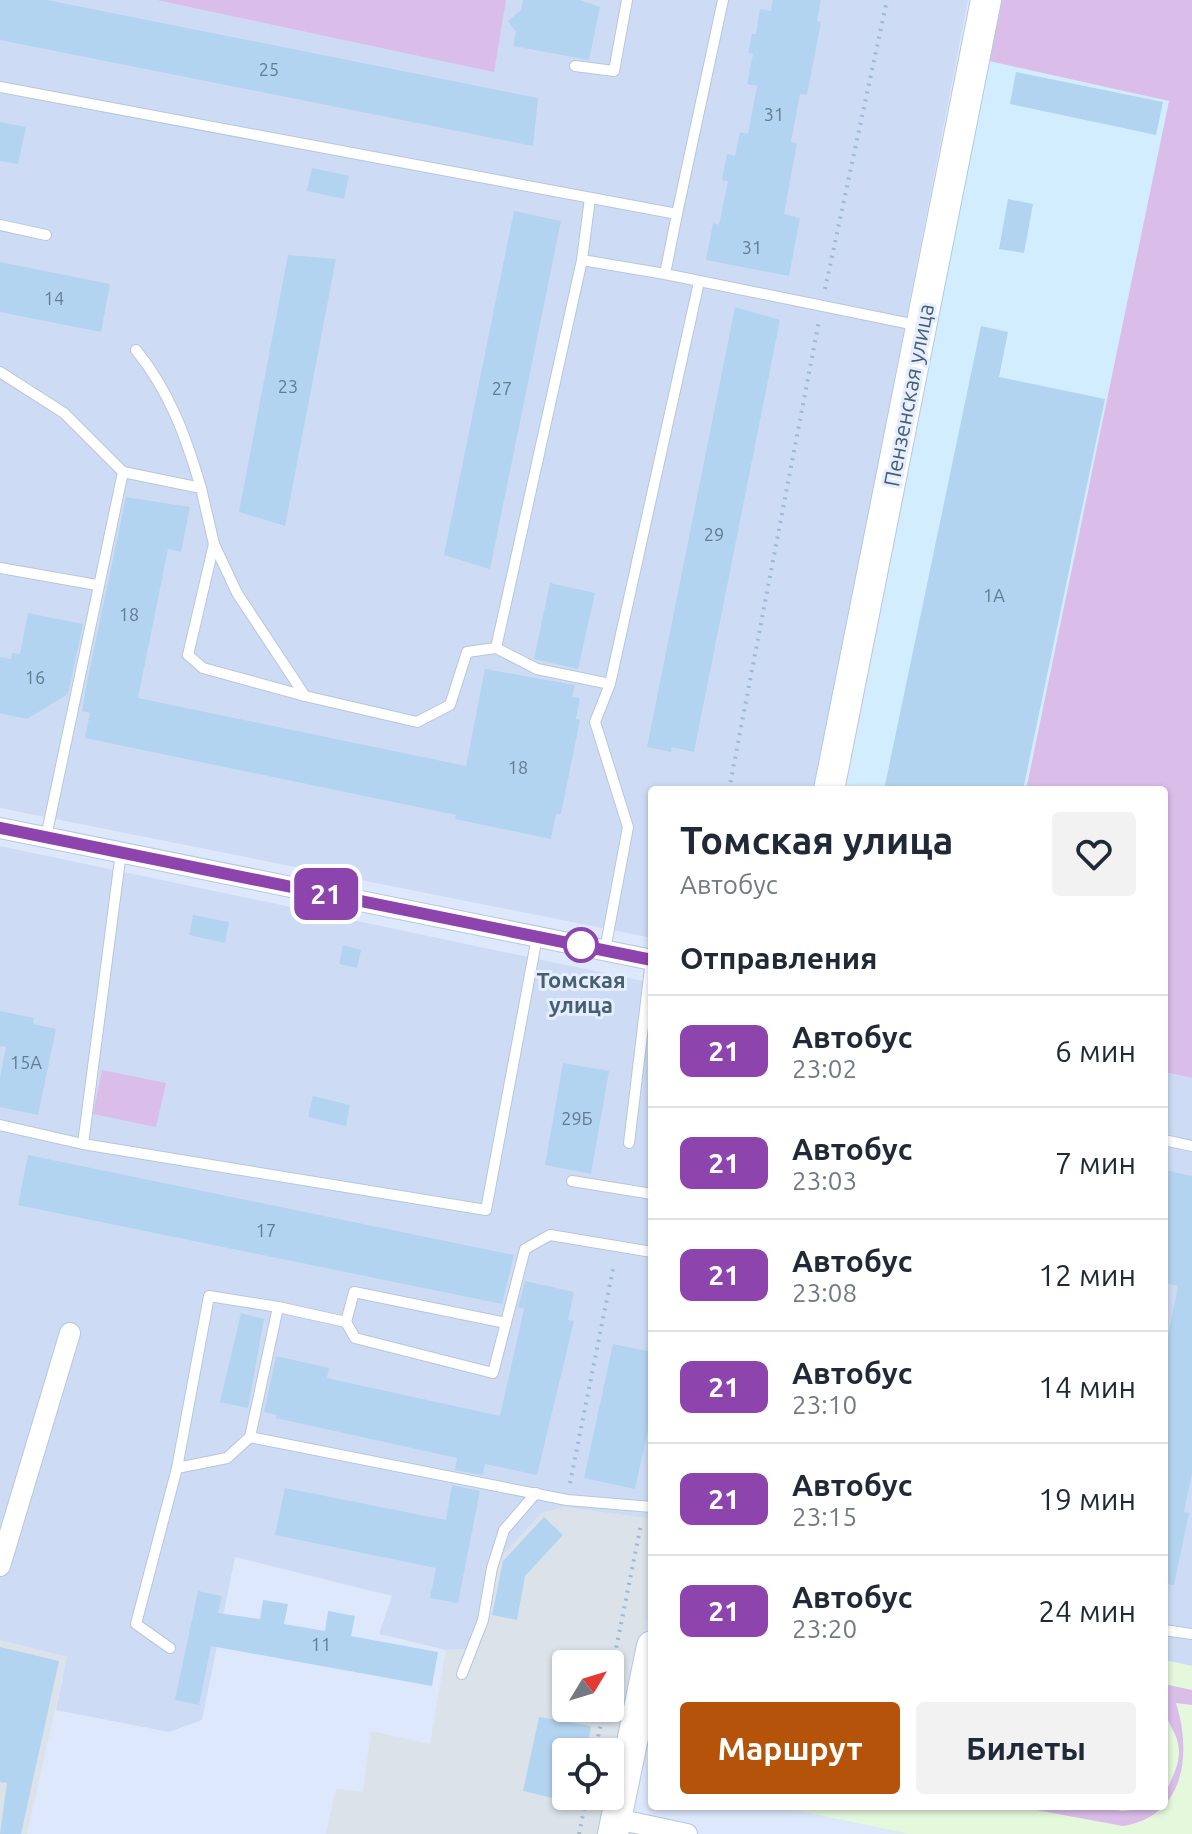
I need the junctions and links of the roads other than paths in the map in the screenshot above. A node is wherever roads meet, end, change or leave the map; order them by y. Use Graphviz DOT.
graph roads {
  1 [pos="627,0"];
  2 [pos="723,0"];
  3 [pos="986,0"];
  4 [pos="575,66"];
  5 [pos="0,87"];
  6 [pos="590,198"];
  7 [pos="677,214"];
  8 [pos="0,225"];
  9 [pos="46,235"];
  10 [pos="582,260"];
  11 [pos="665,274"];
  12 [pos="699,282"];
  13 [pos="922,327"];
  14 [pos="136,350"];
  15 [pos="0,372"];
  16 [pos="123,472"];
  17 [pos="201,488"];
  18 [pos="214,544"];
  19 [pos="0,568"];
  20 [pos="97,585"];
  21 [pos="496,648"];
  22 [pos="610,684"];
  23 [pos="305,696"];
  24 [pos="830,786"];
  25 [pos="0,828"];
  26 [pos="46,837"];
  27 [pos="121,852"];
  28 [pos="537,937"];
  29 [pos="605,950"];
  30 [pos="648,959"];
  31 [pos="648,992"];
  32 [pos="0,1125"];
  33 [pos="1168,1141"];
  34 [pos="629,1143"];
  35 [pos="83,1144"];
  36 [pos="1192,1146"];
  37 [pos="572,1181"];
  38 [pos="648,1193"];
  39 [pos="648,1251"];
  40 [pos="278,1307"];
  41 [pos="346,1322"];
  42 [pos="506,1323"];
  43 [pos="70,1333"];
  44 [pos="250,1437"];
  45 [pos="177,1468"];
  46 [pos="536,1493"];
  47 [pos="648,1507"];
  48 [pos="0,1566"];
  49 [pos="1168,1631"];
  50 [pos="1192,1634"];
  51 [pos="170,1648"];
  52 [pos="648,1665"];
  53 [pos="462,1674"];
  54 [pos="615,1826"];
  55 [pos="687,1834"];
  1 -- 4 [label="lane"];
  2 -- 7 [label="lane"];
  3 -- 13 [label="street, Пензенская улица"];
  5 -- 6 [label="lane"];
  6 -- 7 [label="lane"];
  6 -- 10 [label="lane"];
  7 -- 11 [label="lane"];
  8 -- 9 [label="lane"];
  10 -- 11 [label="lane"];
  10 -- 21 [label="lane"];
  11 -- 12 [label="lane"];
  12 -- 13 [label="lane"];
  12 -- 22 [label="lane"];
  13 -- 24 [label="street, Пензенская улица"];
  14 -- 17 [label="lane"];
  15 -- 16 [label="lane"];
  16 -- 17 [label="lane"];
  16 -- 20 [label="lane"];
  17 -- 18 [label="lane"];
  18 -- 23 [label="lane"];
  18 -- 23 [label="lane"];
  19 -- 20 [label="lane"];
  20 -- 26 [label="lane"];
  21 -- 22 [label="lane"];
  21 -- 23 [label="lane"];
  22 -- 29 [label="lane"];
  25 -- 26 [label="street"];
  26 -- 27 [label="street"];
  27 -- 28 [label="street"];
  27 -- 35 [label="lane"];
  28 -- 29 [label="street"];
  28 -- 35 [label="lane"];
  29 -- 30 [label="street"];
  31 -- 34 [label="lane"];
  32 -- 35 [label="lane"];
  33 -- 36 [label="lane"];
  37 -- 38 [label="lane"];
  39 -- 42 [label="lane"];
  40 -- 41 [label="lane"];
  40 -- 44 [label="lane"];
  40 -- 45 [label="lane"];
  41 -- 42 [label="lane"];
  41 -- 42 [label="lane"];
  43 -- 48 [label="street"];
  44 -- 45 [label="lane"];
  44 -- 46 [label="lane"];
  45 -- 51 [label="lane"];
  46 -- 47 [label="lane"];
  46 -- 53 [label="lane"];
  49 -- 50 [label="lane"];
  52 -- 54 [label="street"];
  54 -- 55 [label="street"];
}
